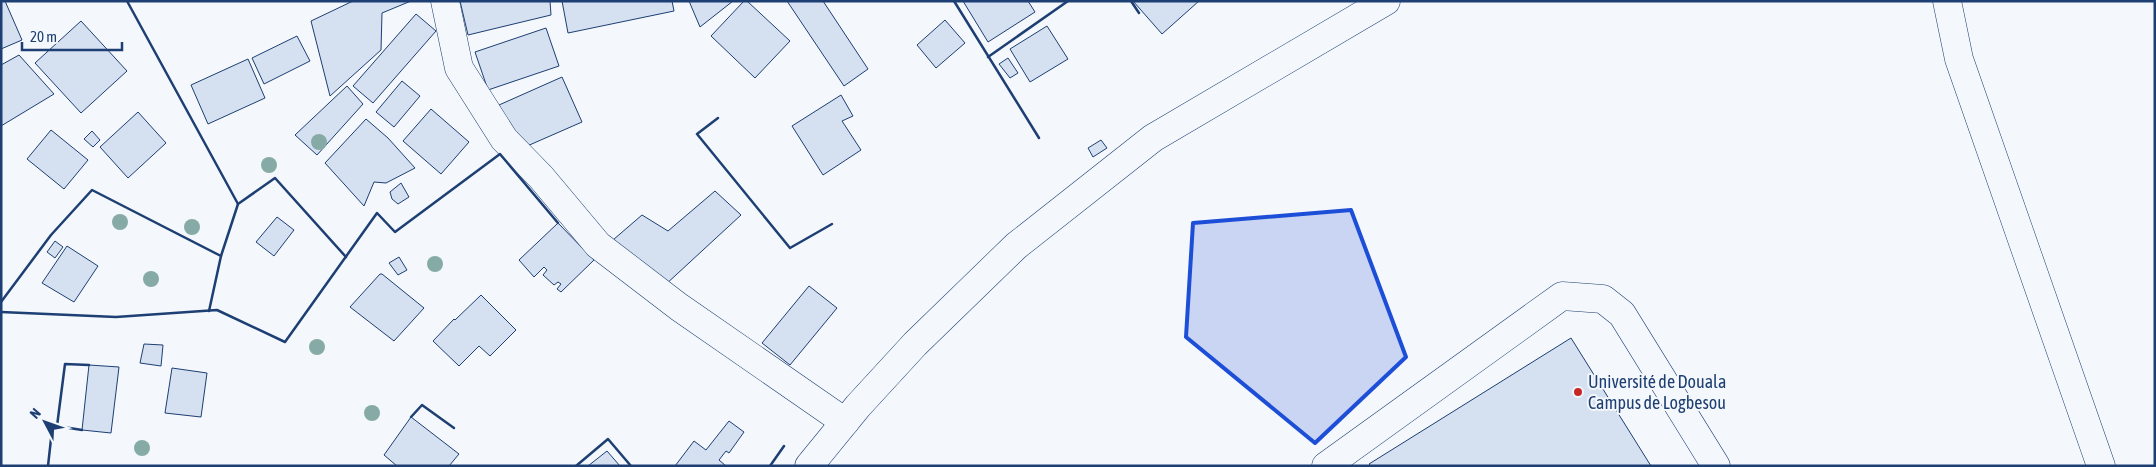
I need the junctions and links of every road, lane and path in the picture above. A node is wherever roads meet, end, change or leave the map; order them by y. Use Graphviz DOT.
graph roads {
  1 [pos="445,1"];
  2 [pos="1386,1"];
  3 [pos="1947,1"];
  4 [pos="845,422"];
  5 [pos="809,466"];
  6 [pos="1326,466"];
  7 [pos="1716,466"];
  8 [pos="2101,466"];
  1 -- 4 [label="main road"];
  2 -- 4 [label="main road"];
  3 -- 8 [label="main road"];
  4 -- 5 [label="main road"];
  6 -- 7 [label="main road"];
}
